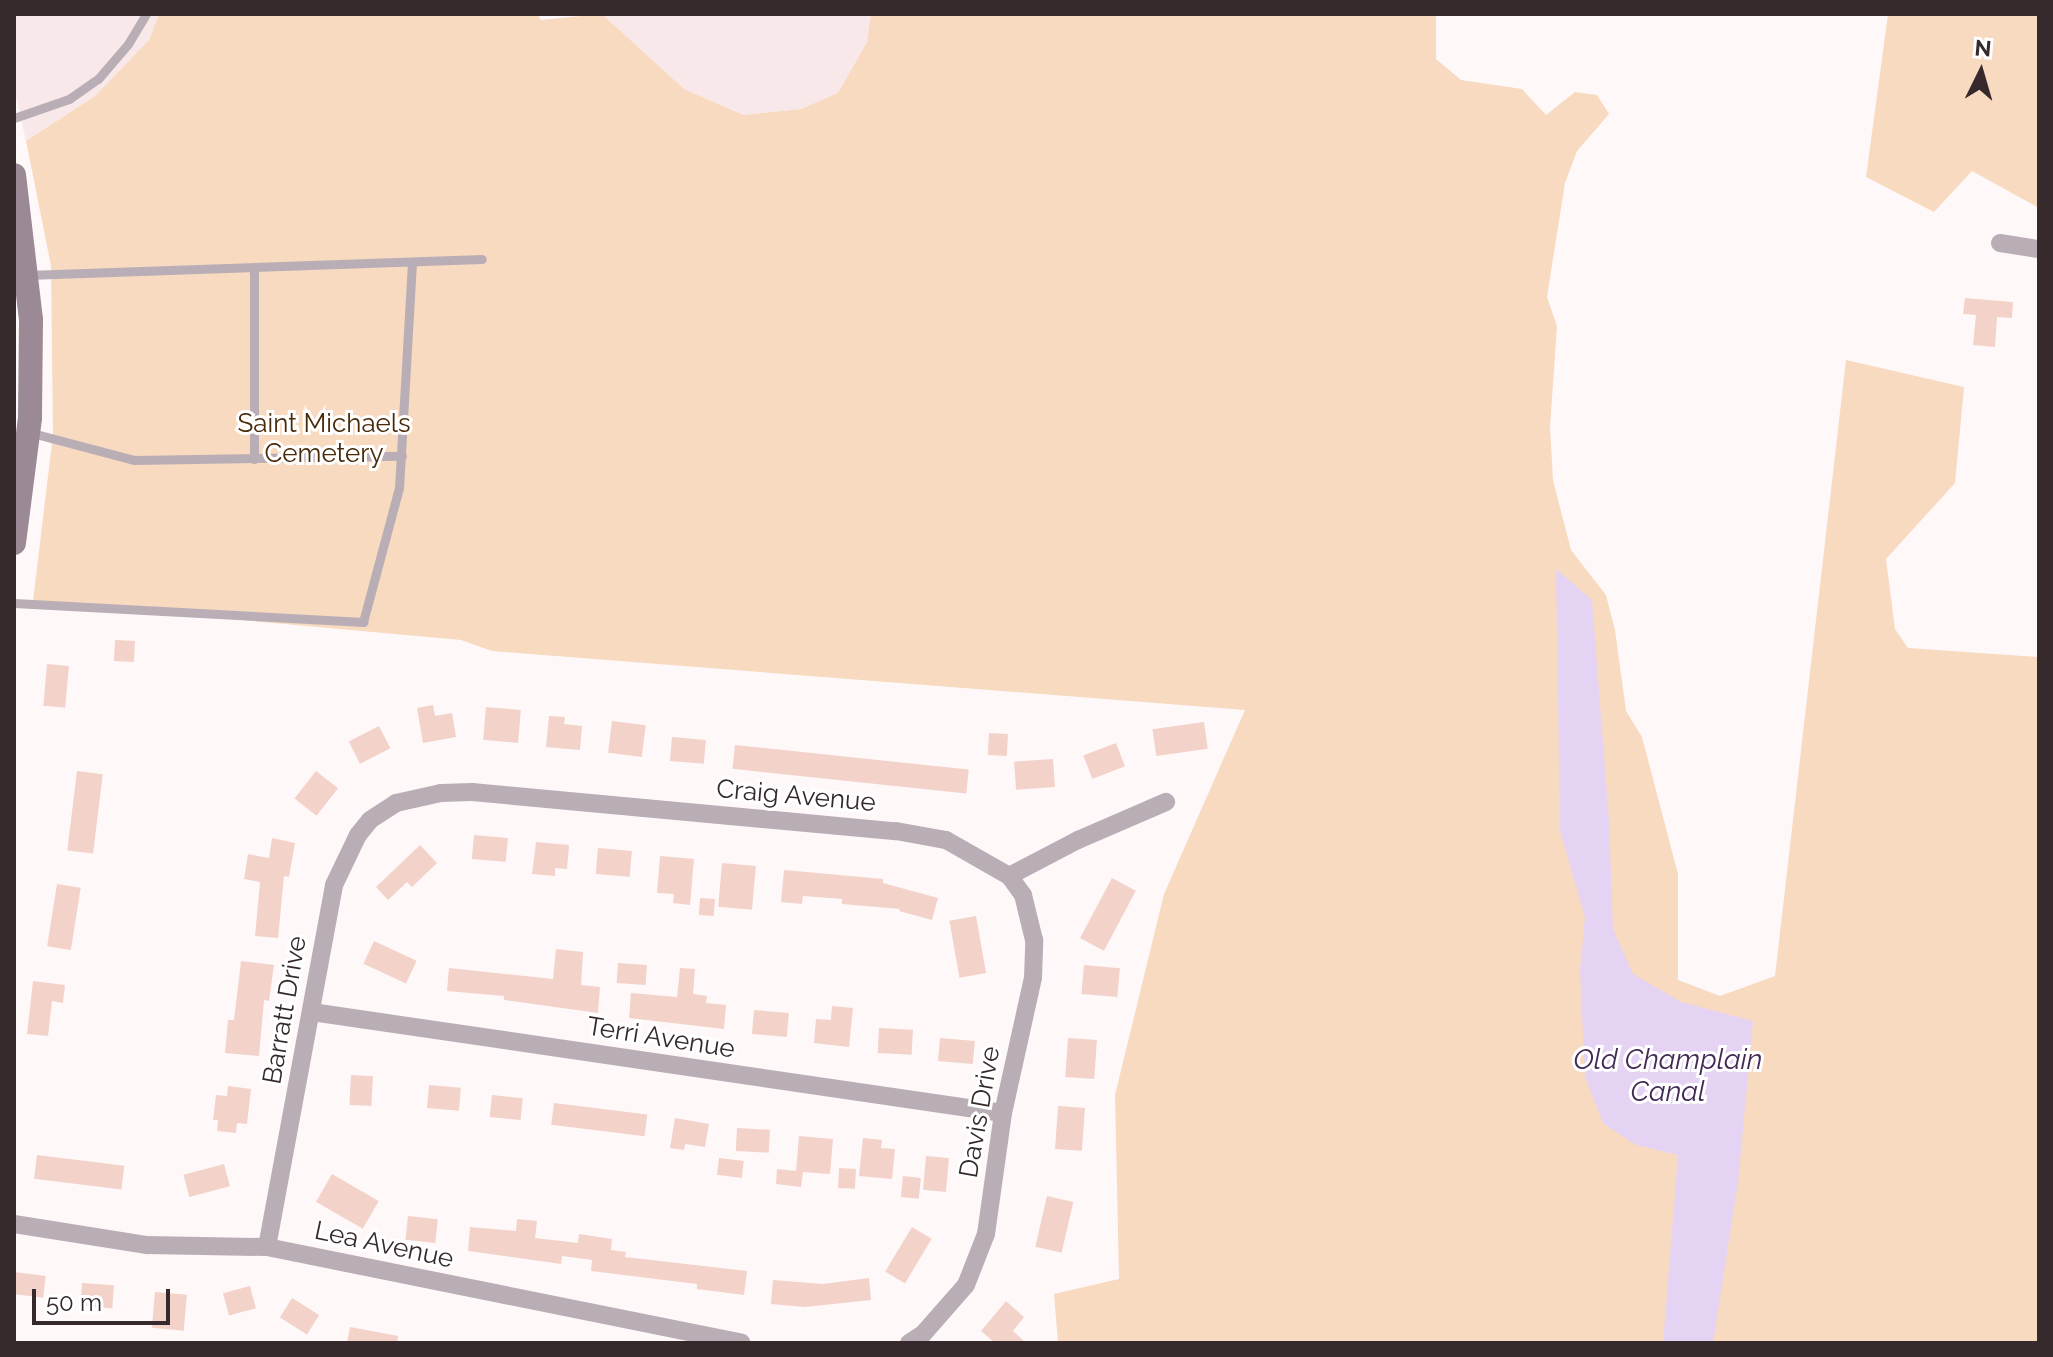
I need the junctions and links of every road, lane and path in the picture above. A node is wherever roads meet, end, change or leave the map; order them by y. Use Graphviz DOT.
graph roads {
  1 [pos="146,14"];
  2 [pos="14,118"];
  3 [pos="14,175"];
  4 [pos="2000,243"];
  5 [pos="2039,249"];
  6 [pos="482,259"];
  7 [pos="412,262"];
  8 [pos="254,267"];
  9 [pos="27,275"];
  10 [pos="28,432"];
  11 [pos="402,456"];
  12 [pos="254,459"];
  13 [pos="14,543"];
  14 [pos="14,603"];
  15 [pos="1166,802"];
  16 [pos="396,803"];
  17 [pos="1009,876"];
  18 [pos="312,1012"];
  19 [pos="1003,1113"];
  20 [pos="14,1224"];
  21 [pos="267,1247"];
  22 [pos="920,1340"];
  23 [pos="741,1343"];
  1 -- 2 [label="lane"];
  3 -- 9 [label="street"];
  4 -- 5 [label="street"];
  6 -- 7 [label="lane"];
  7 -- 8 [label="lane"];
  7 -- 11 [label="lane"];
  8 -- 9 [label="lane"];
  8 -- 12 [label="lane"];
  9 -- 10 [label="street"];
  10 -- 12 [label="lane"];
  10 -- 13 [label="street"];
  11 -- 12 [label="lane"];
  11 -- 14 [label="lane"];
  15 -- 17 [label="street"];
  16 -- 17 [label="street, Craig Avenue"];
  16 -- 18 [label="street, Barratt Drive"];
  17 -- 19 [label="street, Davis Drive"];
  18 -- 19 [label="street, Terri Avenue"];
  18 -- 21 [label="street, Barratt Drive"];
  19 -- 22 [label="street, Davis Drive"];
  20 -- 21 [label="street, Lea Avenue"];
  21 -- 23 [label="street, Lea Avenue"];
}
